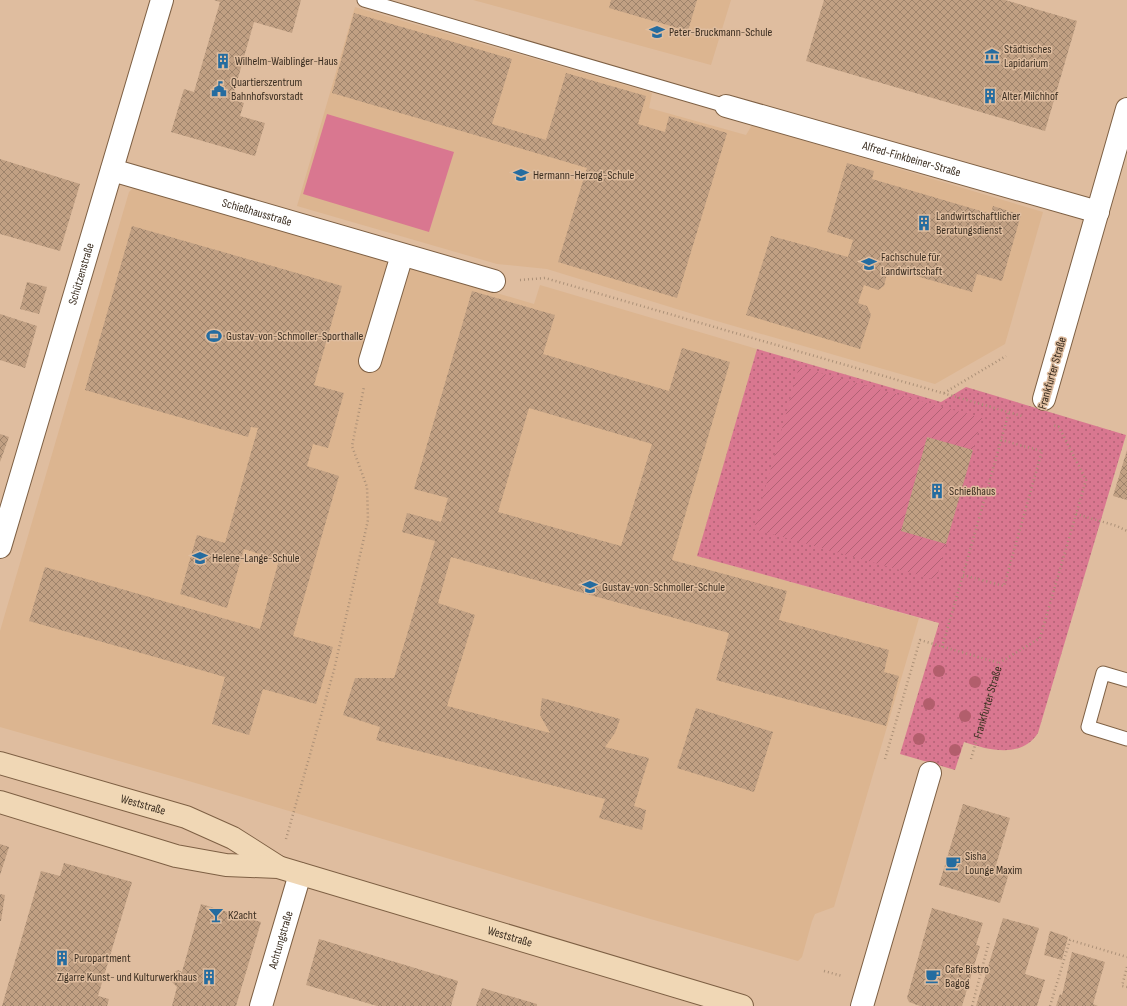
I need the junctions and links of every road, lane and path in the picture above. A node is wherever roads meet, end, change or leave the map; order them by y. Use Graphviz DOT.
graph roads {
  1 [pos="162,0"];
  2 [pos="364,0"];
  3 [pos="726,106"];
  4 [pos="1127,109"];
  5 [pos="112,170"];
  6 [pos="1098,212"];
  7 [pos="402,255"];
  8 [pos="494,281"];
  9 [pos="1006,356"];
  10 [pos="370,361"];
  11 [pos="944,394"];
  12 [pos="1044,399"];
  13 [pos="1009,412"];
  14 [pos="1038,421"];
  15 [pos="1001,440"];
  16 [pos="1076,514"];
  17 [pos="1127,531"];
  18 [pos="0,547"];
  19 [pos="963,575"];
  20 [pos="942,647"];
  21 [pos="999,663"];
  22 [pos="1127,680"];
  23 [pos="1127,739"];
  24 [pos="885,759"];
  25 [pos="971,759"];
  26 [pos="0,763"];
  27 [pos="930,773"];
  28 [pos="0,802"];
  29 [pos="278,867"];
  30 [pos="300,874"];
  31 [pos="989,942"];
  32 [pos="1127,957"];
  33 [pos="1127,967"];
  34 [pos="1127,987"];
  35 [pos="261,1006"];
  36 [pos="742,1006"];
  37 [pos="862,1006"];
  38 [pos="972,1006"];
  39 [pos="1050,1006"];
  1 -- 5 [label="street, Schützenstraße"];
  2 -- 3 [label="lane"];
  3 -- 6 [label="street, Alfred-Finkbeiner-Straße"];
  4 -- 6 [label="street, Frankfurter Straße"];
  5 -- 7 [label="street, Schießhausstraße"];
  5 -- 18 [label="street, Schützenstraße"];
  6 -- 12 [label="street, Frankfurter Straße"];
  7 -- 8 [label="street, Schießhausstraße"];
  7 -- 10 [label="street"];
  8 -- 11 [label="path"];
  9 -- 11 [label="path"];
  10 -- 29 [label="path"];
  11 -- 13 [label="path"];
  12 -- 14 [label="path, Frankfurter Straße"];
  13 -- 14 [label="path"];
  13 -- 15 [label="path"];
  14 -- 16 [label="path, Frankfurter Straße"];
  15 -- 19 [label="path"];
  15 -- 19 [label="path"];
  16 -- 17 [label="path"];
  16 -- 21 [label="path, Frankfurter Straße"];
  19 -- 20 [label="path"];
  20 -- 21 [label="path"];
  20 -- 24 [label="path"];
  21 -- 25 [label="path, Frankfurter Straße"];
  22 -- 23 [label="lane"];
  26 -- 29 [label="street, Weststraße"];
  27 -- 37 [label="street"];
  28 -- 29 [label="street, Weststraße"];
  29 -- 30 [label="street, Weststraße"];
  30 -- 35 [label="street, Achtungstraße"];
  30 -- 36 [label="street, Weststraße"];
  31 -- 38 [label="path"];
  32 -- 39 [label="path"];
  33 -- 34 [label="path"];
}
